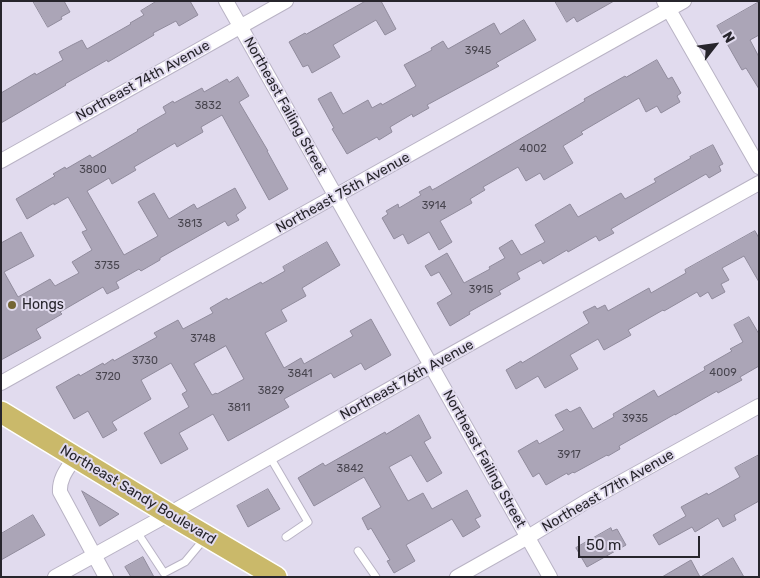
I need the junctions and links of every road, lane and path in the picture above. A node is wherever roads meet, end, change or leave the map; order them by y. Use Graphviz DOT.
graph roads {
  1 [pos="226,1"];
  2 [pos="286,1"];
  3 [pos="684,1"];
  4 [pos="666,6"];
  5 [pos="240,27"];
  6 [pos="1,160"];
  7 [pos="759,167"];
  8 [pos="759,183"];
  9 [pos="336,197"];
  10 [pos="432,366"];
  11 [pos="1,383"];
  12 [pos="759,406"];
  13 [pos="1,412"];
  14 [pos="75,457"];
  15 [pos="270,457"];
  16 [pos="169,514"];
  17 [pos="136,532"];
  18 [pos="207,536"];
  19 [pos="286,537"];
  20 [pos="528,537"];
  21 [pos="358,551"];
  22 [pos="94,555"];
  23 [pos="55,577"];
  24 [pos="106,577"];
  25 [pos="276,577"];
  26 [pos="376,577"];
  27 [pos="457,577"];
  28 [pos="550,577"];
  1 -- 5 [label="street, Northeast Failing Street"];
  2 -- 5 [label="street, Northeast 74th Avenue"];
  3 -- 4 [label="street, Northeast 75th Avenue"];
  4 -- 7 [label="street"];
  4 -- 9 [label="street, Northeast 75th Avenue"];
  5 -- 6 [label="street, Northeast 74th Avenue"];
  5 -- 9 [label="street, Northeast Failing Street"];
  8 -- 10 [label="street, Northeast 76th Avenue"];
  9 -- 10 [label="street, Northeast Failing Street"];
  9 -- 11 [label="street, Northeast 75th Avenue"];
  10 -- 15 [label="street, Northeast 76th Avenue"];
  10 -- 20 [label="street, Northeast Failing Street"];
  12 -- 20 [label="street, Northeast 77th Avenue"];
  13 -- 14 [label="main road, Northeast Sandy Boulevard"];
  14 -- 16 [label="main road, Northeast Sandy Boulevard"];
  14 -- 22 [label="street"];
  15 -- 16 [label="street, Northeast 76th Avenue"];
  15 -- 19 [label="lane"];
  16 -- 17 [label="street, Northeast 76th Avenue"];
  16 -- 18 [label="main road, Northeast Sandy Boulevard"];
  17 -- 18 [label="lane"];
  17 -- 22 [label="street, Northeast 76th Avenue"];
  18 -- 25 [label="main road, Northeast Sandy Boulevard"];
  20 -- 27 [label="street, Northeast 77th Avenue"];
  20 -- 28 [label="street, Northeast Failing Street"];
  21 -- 26 [label="lane"];
  22 -- 23 [label="street, Northeast 76th Avenue"];
  22 -- 24 [label="street"];
}
